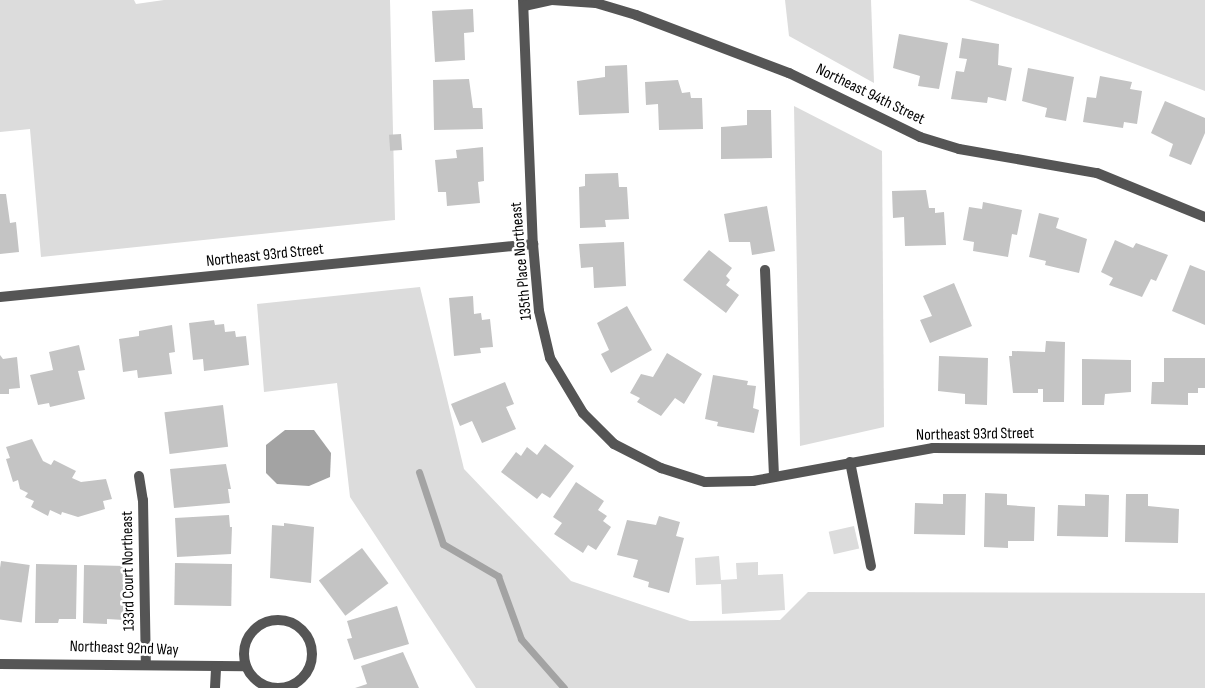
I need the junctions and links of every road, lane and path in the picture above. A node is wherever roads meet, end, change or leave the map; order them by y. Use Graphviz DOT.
graph roads {
  1 [pos="524,3"];
  2 [pos="1205,217"];
  3 [pos="533,244"];
  4 [pos="765,270"];
  5 [pos="0,297"];
  6 [pos="1205,450"];
  7 [pos="850,462"];
  8 [pos="661,468"];
  9 [pos="138,476"];
  10 [pos="774,477"];
  11 [pos="871,566"];
  12 [pos="0,664"];
  13 [pos="146,665"];
  14 [pos="246,666"];
  15 [pos="216,667"];
  16 [pos="302,684"];
  17 [pos="215,688"];
  1 -- 2 [label="street, Northeast 94th Street"];
  1 -- 3 [label="street, 135th Place Northeast"];
  3 -- 5 [label="street, Northeast 93rd Street"];
  3 -- 8 [label="street, 135th Place Northeast"];
  4 -- 10 [label="street"];
  6 -- 7 [label="street, Northeast 93rd Street"];
  7 -- 10 [label="street, Northeast 93rd Street"];
  7 -- 11 [label="street"];
  8 -- 10 [label="street, Northeast 93rd Street"];
  9 -- 13 [label="street, 133rd Court Northeast"];
  12 -- 13 [label="street, Northeast 92nd Way"];
  13 -- 15 [label="street, Northeast 92nd Way"];
  14 -- 15 [label="street, Northeast 92nd Way"];
  14 -- 16 [label="street"];
  14 -- 16 [label="street"];
  15 -- 17 [label="street"];
}
